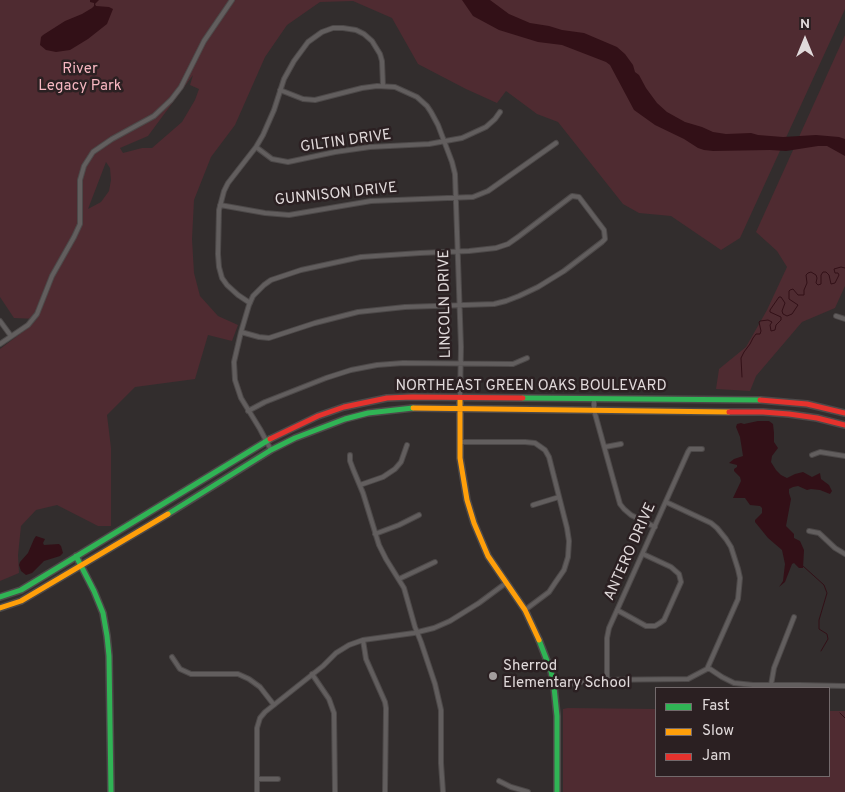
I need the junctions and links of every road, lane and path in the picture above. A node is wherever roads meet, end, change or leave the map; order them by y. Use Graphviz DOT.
graph roads {
  1 [pos="232,0"];
  2 [pos="383,86"];
  3 [pos="280,90"];
  4 [pos="500,112"];
  5 [pos="444,141"];
  6 [pos="556,143"];
  7 [pos="256,147"];
  8 [pos="456,197"];
  9 [pos="220,205"];
  10 [pos="458,251"];
  11 [pos="250,302"];
  12 [pos="460,305"];
  13 [pos="836,316"];
  14 [pos="845,319"];
  15 [pos="0,321"];
  16 [pos="240,332"];
  17 [pos="11,336"];
  18 [pos="0,344"];
  19 [pos="527,358"];
  20 [pos="461,363"];
  21 [pos="460,398"];
  22 [pos="594,399"];
  23 [pos="460,408"];
  24 [pos="594,410"];
  25 [pos="248,411"];
  26 [pos="845,413"];
  27 [pos="845,425"];
  28 [pos="266,441"];
  29 [pos="460,442"];
  30 [pos="621,444"];
  31 [pos="407,445"];
  32 [pos="605,448"];
  33 [pos="702,449"];
  34 [pos="271,450"];
  35 [pos="350,455"];
  36 [pos="812,455"];
  37 [pos="845,456"];
  38 [pos="360,486"];
  39 [pos="559,497"];
  40 [pos="666,502"];
  41 [pos="532,505"];
  42 [pos="146,514"];
  43 [pos="419,515"];
  44 [pos="152,523"];
  45 [pos="655,527"];
  46 [pos="809,531"];
  47 [pos="375,534"];
  48 [pos="643,554"];
  49 [pos="845,554"];
  50 [pos="76,556"];
  51 [pos="435,562"];
  52 [pos="81,565"];
  53 [pos="399,579"];
  54 [pos="506,583"];
  55 [pos="0,597"];
  56 [pos="0,608"];
  57 [pos="525,610"];
  58 [pos="617,610"];
  59 [pos="794,617"];
  60 [pos="418,632"];
  61 [pos="363,640"];
  62 [pos="172,657"];
  63 [pos="707,669"];
  64 [pos="312,674"];
  65 [pos="607,680"];
  66 [pos="771,685"];
  67 [pos="845,686"];
  68 [pos="554,687"];
  69 [pos="274,705"];
  70 [pos="256,779"];
  71 [pos="278,779"];
  72 [pos="499,781"];
  73 [pos="111,792"];
  74 [pos="257,792"];
  75 [pos="335,792"];
  76 [pos="386,792"];
  77 [pos="443,792"];
  78 [pos="528,792"];
  79 [pos="557,792"];
  1 -- 17 [label="street"];
  2 -- 3 [label="street, LINCOLN DRIVE"];
  2 -- 3 [label="street"];
  2 -- 5 [label="street, LINCOLN DRIVE"];
  3 -- 7 [label="street"];
  4 -- 5 [label="street, GILTIN DRIVE"];
  5 -- 7 [label="street, GILTIN DRIVE"];
  5 -- 8 [label="street, LINCOLN DRIVE"];
  6 -- 8 [label="street, GUNNISON DRIVE"];
  7 -- 9 [label="street"];
  8 -- 9 [label="street, GUNNISON DRIVE"];
  8 -- 10 [label="street, LINCOLN DRIVE"];
  9 -- 11 [label="street"];
  10 -- 11 [label="street"];
  10 -- 12 [label="street, LINCOLN DRIVE"];
  10 -- 12 [label="street"];
  11 -- 16 [label="street"];
  12 -- 16 [label="street"];
  12 -- 20 [label="street, LINCOLN DRIVE"];
  13 -- 14 [label="street"];
  15 -- 17 [label="street"];
  16 -- 25 [label="street"];
  17 -- 18 [label="street"];
  19 -- 20 [label="street"];
  20 -- 21 [label="street, LINCOLN DRIVE"];
  20 -- 25 [label="street"];
  21 -- 22 [label="main road, NORTHEAST GREEN OAKS BOULEVARD"];
  21 -- 23 [label="main road, LINCOLN DRIVE"];
  21 -- 28 [label="main road, NORTHEAST GREEN OAKS BOULEVARD"];
  22 -- 24 [label="street"];
  22 -- 26 [label="main road, NORTHEAST GREEN OAKS BOULEVARD"];
  23 -- 24 [label="main road, NORTHEAST GREEN OAKS BOULEVARD"];
  23 -- 29 [label="main road, LINCOLN DRIVE"];
  23 -- 34 [label="main road, NORTHEAST GREEN OAKS BOULEVARD"];
  24 -- 27 [label="main road, NORTHEAST GREEN OAKS BOULEVARD"];
  24 -- 32 [label="street"];
  25 -- 28 [label="street"];
  28 -- 34 [label="street"];
  28 -- 42 [label="main road, NORTHEAST GREEN OAKS BOULEVARD"];
  29 -- 39 [label="street"];
  29 -- 54 [label="main road, LINCOLN DRIVE"];
  30 -- 32 [label="street"];
  31 -- 38 [label="street"];
  32 -- 45 [label="street"];
  33 -- 40 [label="street, ANTERO DRIVE"];
  34 -- 44 [label="main road, NORTHEAST GREEN OAKS BOULEVARD"];
  35 -- 38 [label="street"];
  36 -- 37 [label="street"];
  38 -- 47 [label="street"];
  39 -- 41 [label="street"];
  39 -- 57 [label="street"];
  40 -- 45 [label="street, ANTERO DRIVE"];
  40 -- 63 [label="street"];
  42 -- 44 [label="main road"];
  42 -- 50 [label="main road, NORTHEAST GREEN OAKS BOULEVARD"];
  43 -- 47 [label="street"];
  44 -- 52 [label="main road, NORTHEAST GREEN OAKS BOULEVARD"];
  45 -- 48 [label="street, ANTERO DRIVE"];
  46 -- 49 [label="street"];
  47 -- 53 [label="street"];
  48 -- 58 [label="street, ANTERO DRIVE"];
  48 -- 58 [label="street"];
  50 -- 52 [label="main road"];
  50 -- 55 [label="main road, NORTHEAST GREEN OAKS BOULEVARD"];
  51 -- 53 [label="street"];
  52 -- 56 [label="main road, NORTHEAST GREEN OAKS BOULEVARD"];
  52 -- 73 [label="main road"];
  53 -- 60 [label="street"];
  54 -- 57 [label="main road, LINCOLN DRIVE"];
  54 -- 60 [label="street"];
  57 -- 68 [label="main road, LINCOLN DRIVE"];
  58 -- 65 [label="street, ANTERO DRIVE"];
  59 -- 66 [label="street"];
  60 -- 61 [label="street"];
  60 -- 77 [label="street"];
  61 -- 64 [label="street"];
  61 -- 76 [label="street"];
  62 -- 69 [label="street"];
  63 -- 65 [label="street"];
  63 -- 66 [label="street"];
  64 -- 69 [label="street"];
  64 -- 75 [label="street"];
  65 -- 68 [label="street"];
  66 -- 67 [label="street"];
  68 -- 79 [label="main road, LINCOLN DRIVE"];
  69 -- 70 [label="street"];
  70 -- 71 [label="street"];
  70 -- 74 [label="street"];
  72 -- 78 [label="street"];
}
